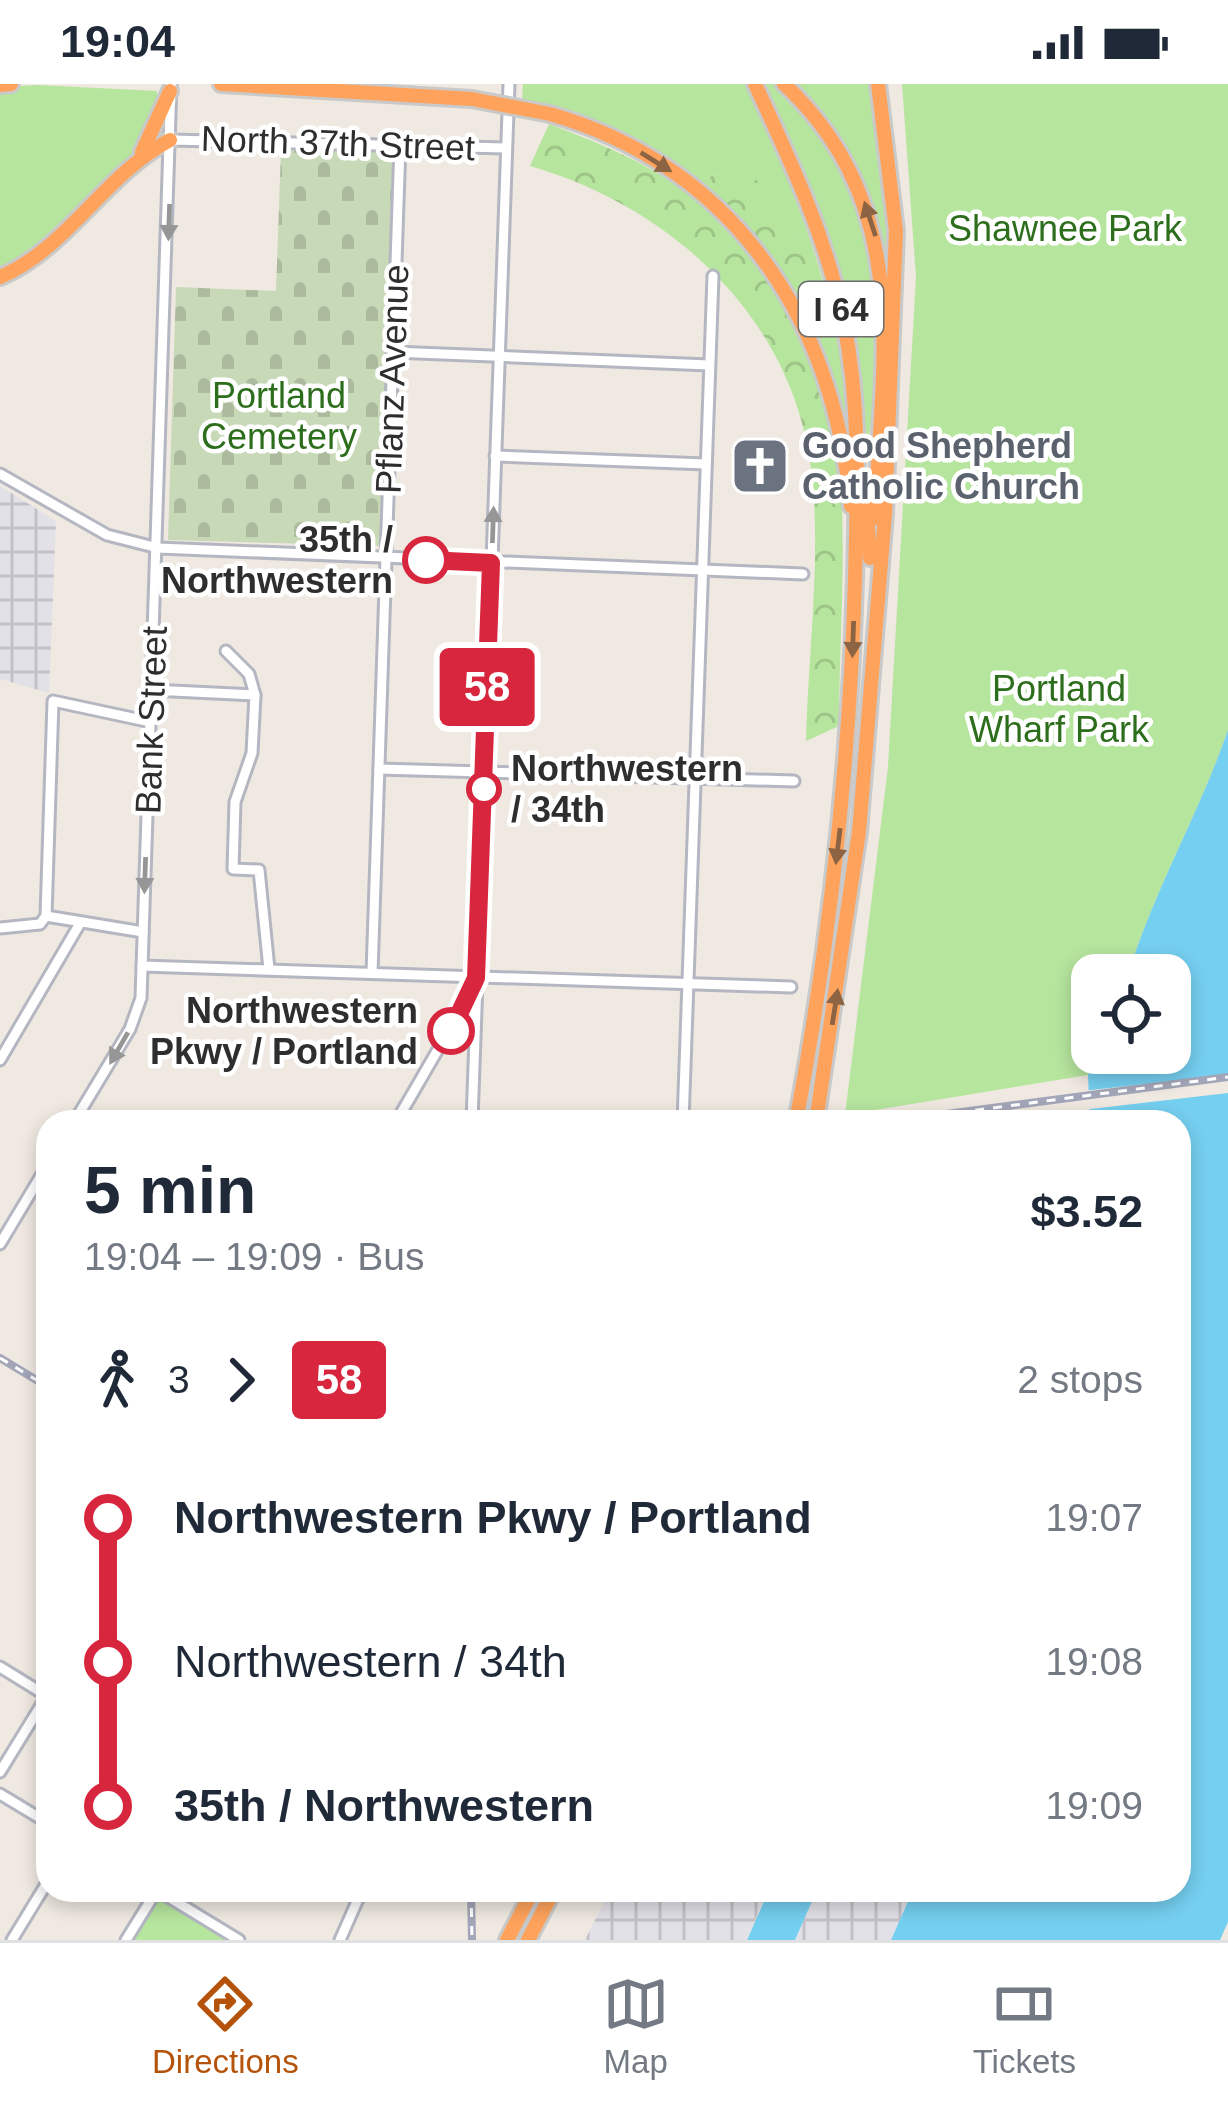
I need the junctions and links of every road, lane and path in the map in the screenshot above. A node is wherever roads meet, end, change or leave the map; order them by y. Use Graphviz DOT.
graph roads {
  1 [pos="11,84"];
  2 [pos="221,84"];
  3 [pos="509,84"];
  4 [pos="757,84"];
  5 [pos="878,84"];
  6 [pos="0,85"];
  7 [pos="345,86"];
  8 [pos="787,86"];
  9 [pos="171,88"];
  10 [pos="170,140"];
  11 [pos="400,144"];
  12 [pos="506,148"];
  13 [pos="136,162"];
  14 [pos="713,276"];
  15 [pos="0,277"];
  16 [pos="393,352"];
  17 [pos="499,357"];
  18 [pos="710,365"];
  19 [pos="495,456"];
  20 [pos="706,464"];
  21 [pos="0,474"];
  22 [pos="879,543"];
  23 [pos="158,548"];
  24 [pos="856,548"];
  25 [pos="386,559"];
  26 [pos="491,563"];
  27 [pos="702,570"];
  28 [pos="803,574"];
  29 [pos="874,617"];
  30 [pos="226,651"];
  31 [pos="152,690"];
  32 [pos="256,695"];
  33 [pos="151,722"];
  34 [pos="484,768"];
  35 [pos="379,769"];
  36 [pos="695,778"];
  37 [pos="794,781"];
  38 [pos="46,916"];
  39 [pos="79,925"];
  40 [pos="0,928"];
  41 [pos="143,932"];
  42 [pos="142,966"];
  43 [pos="269,969"];
  44 [pos="372,973"];
  45 [pos="476,978"];
  46 [pos="688,983"];
  47 [pos="791,987"];
  48 [pos="0,1060"];
  49 [pos="81,1110"];
  50 [pos="403,1110"];
  51 [pos="472,1110"];
  52 [pos="683,1110"];
  53 [pos="798,1110"];
  54 [pos="818,1110"];
  55 [pos="36,1184"];
  56 [pos="0,1244"];
  57 [pos="0,1667"];
  58 [pos="36,1688"];
  59 [pos="36,1713"];
  60 [pos="0,1772"];
  61 [pos="0,1794"];
  62 [pos="36,1816"];
  63 [pos="36,1901"];
  64 [pos="150,1902"];
  65 [pos="177,1902"];
  66 [pos="357,1902"];
  67 [pos="527,1902"];
  68 [pos="548,1902"];
  69 [pos="511,1934"];
  70 [pos="529,1939"];
  71 [pos="12,1940"];
  72 [pos="126,1940"];
  73 [pos="239,1940"];
  74 [pos="340,1940"];
  1 -- 6 [label="highway"];
  2 -- 7 [label="highway"];
  3 -- 12 [label="street"];
  4 -- 24 [label="highway, I 64"];
  4 -- 29 [label="highway"];
  5 -- 22 [label="highway, I 64"];
  7 -- 24 [label="highway, one-way, bridge"];
  22 -- 8 [label="highway, one-way"];
  9 -- 10 [label="street, Bank Street"];
  9 -- 13 [label="highway"];
  10 -- 11 [label="street, North 37th Street"];
  10 -- 13 [label="highway"];
  10 -- 23 [label="street, Bank Street, one-way"];
  11 -- 12 [label="street, North 37th Street"];
  11 -- 16 [label="street, Pflanz Avenue"];
  12 -- 17 [label="street"];
  13 -- 15 [label="highway"];
  14 -- 18 [label="street"];
  16 -- 17 [label="street"];
  16 -- 25 [label="street, Pflanz Avenue"];
  17 -- 18 [label="street"];
  17 -- 19 [label="street"];
  18 -- 20 [label="street"];
  19 -- 20 [label="street"];
  26 -- 19 [label="street, one-way"];
  20 -- 27 [label="street"];
  21 -- 23 [label="street"];
  22 -- 29 [label="highway, I 64"];
  23 -- 25 [label="street"];
  23 -- 31 [label="street, Bank Street"];
  24 -- 53 [label="highway, I 64, one-way"];
  25 -- 26 [label="street"];
  25 -- 35 [label="street, Pflanz Avenue"];
  26 -- 27 [label="street"];
  26 -- 34 [label="street"];
  27 -- 28 [label="street"];
  27 -- 36 [label="street"];
  54 -- 29 [label="highway, I 64, one-way"];
  30 -- 32 [label="street"];
  31 -- 32 [label="street"];
  31 -- 33 [label="street, Bank Street"];
  32 -- 43 [label="street"];
  33 -- 38 [label="street"];
  33 -- 41 [label="street, Bank Street, one-way"];
  34 -- 35 [label="street"];
  34 -- 36 [label="street"];
  34 -- 45 [label="street"];
  35 -- 44 [label="street, Pflanz Avenue"];
  36 -- 37 [label="street"];
  36 -- 46 [label="street"];
  38 -- 39 [label="street"];
  38 -- 40 [label="street"];
  39 -- 41 [label="street"];
  39 -- 48 [label="street"];
  41 -- 42 [label="street, Bank Street"];
  42 -- 43 [label="street"];
  42 -- 49 [label="street, Bank Street, one-way"];
  43 -- 44 [label="street"];
  44 -- 45 [label="street"];
  45 -- 46 [label="street"];
  45 -- 50 [label="street"];
  45 -- 51 [label="street"];
  46 -- 47 [label="street"];
  46 -- 52 [label="street"];
  55 -- 56 [label="street"];
  57 -- 58 [label="street"];
  59 -- 60 [label="street"];
  61 -- 62 [label="street"];
  63 -- 71 [label="street"];
  64 -- 72 [label="street"];
  65 -- 73 [label="street"];
  66 -- 74 [label="street"];
  67 -- 69 [label="highway"];
  68 -- 70 [label="highway"];
}
